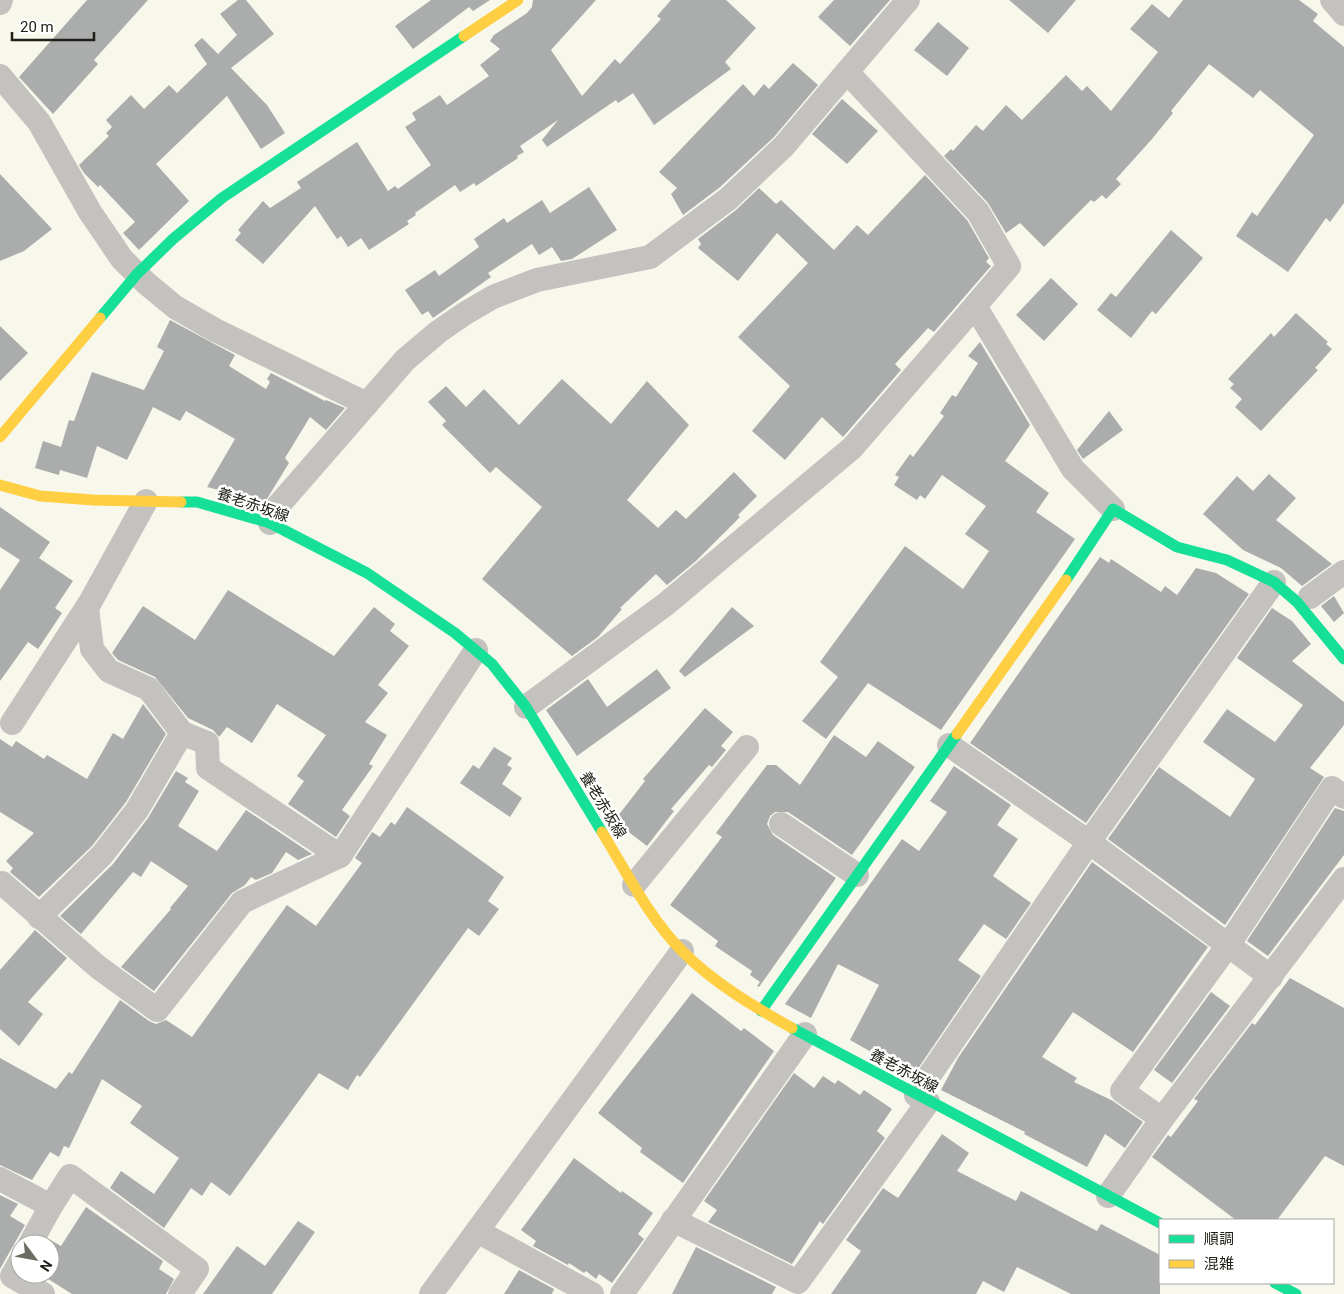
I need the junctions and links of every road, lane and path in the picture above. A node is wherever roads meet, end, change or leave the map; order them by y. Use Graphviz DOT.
graph roads {
  1 [pos="518,0"];
  2 [pos="908,0"];
  3 [pos="1332,0"];
  4 [pos="1344,14"];
  5 [pos="847,72"];
  6 [pos="0,76"];
  7 [pos="137,274"];
  8 [pos="975,306"];
  9 [pos="367,404"];
  10 [pos="0,437"];
  11 [pos="0,485"];
  12 [pos="146,501"];
  13 [pos="1114,509"];
  14 [pos="270,523"];
  15 [pos="1344,572"];
  16 [pos="1274,582"];
  17 [pos="1310,597"];
  18 [pos="89,604"];
  19 [pos="476,650"];
  20 [pos="1344,660"];
  21 [pos="526,707"];
  22 [pos="12,723"];
  23 [pos="182,733"];
  24 [pos="949,745"];
  25 [pos="747,747"];
  26 [pos="1344,797"];
  27 [pos="781,824"];
  28 [pos="1089,842"];
  29 [pos="340,856"];
  30 [pos="857,875"];
  31 [pos="1344,879"];
  32 [pos="1,883"];
  33 [pos="634,885"];
  34 [pos="39,916"];
  35 [pos="1229,944"];
  36 [pos="682,951"];
  37 [pos="1271,977"];
  38 [pos="762,1011"];
  39 [pos="805,1034"];
  40 [pos="922,1098"];
  41 [pos="1162,1119"];
  42 [pos="0,1179"];
  43 [pos="1108,1196"];
  44 [pos="51,1206"];
  45 [pos="673,1220"];
  46 [pos="1159,1222"];
  47 [pos="476,1231"];
  48 [pos="36,1234"];
  49 [pos="26,1284"];
  50 [pos="1277,1284"];
  51 [pos="43,1294"];
  52 [pos="180,1294"];
  53 [pos="431,1294"];
  54 [pos="592,1294"];
  55 [pos="622,1294"];
  56 [pos="1296,1294"];
  1 -- 7 [label="street"];
  2 -- 5 [label="street"];
  3 -- 4 [label="street"];
  5 -- 8 [label="street"];
  5 -- 9 [label="street"];
  6 -- 7 [label="street"];
  7 -- 9 [label="street"];
  7 -- 10 [label="street"];
  8 -- 13 [label="street"];
  8 -- 21 [label="street"];
  9 -- 14 [label="street"];
  11 -- 12 [label="street, 養老赤坂線"];
  12 -- 14 [label="street, 養老赤坂線"];
  12 -- 18 [label="street"];
  13 -- 16 [label="street"];
  13 -- 24 [label="street"];
  14 -- 19 [label="street, 養老赤坂線"];
  15 -- 17 [label="street"];
  16 -- 20 [label="street"];
  16 -- 28 [label="street"];
  18 -- 22 [label="street"];
  18 -- 23 [label="street"];
  19 -- 21 [label="street, 養老赤坂線"];
  19 -- 29 [label="street"];
  21 -- 33 [label="street, 養老赤坂線"];
  23 -- 29 [label="street"];
  23 -- 34 [label="street"];
  24 -- 28 [label="street"];
  24 -- 30 [label="street"];
  25 -- 33 [label="street"];
  26 -- 35 [label="street"];
  27 -- 30 [label="street"];
  28 -- 35 [label="street"];
  28 -- 40 [label="street"];
  29 -- 34 [label="street"];
  30 -- 38 [label="street"];
  31 -- 37 [label="street"];
  32 -- 34 [label="street"];
  33 -- 36 [label="street, 養老赤坂線"];
  35 -- 37 [label="street"];
  35 -- 41 [label="street"];
  36 -- 38 [label="street, 養老赤坂線"];
  36 -- 47 [label="street"];
  37 -- 41 [label="street"];
  38 -- 39 [label="street, 養老赤坂線"];
  39 -- 40 [label="street, 養老赤坂線"];
  39 -- 45 [label="street"];
  40 -- 43 [label="street, 養老赤坂線"];
  40 -- 45 [label="street"];
  41 -- 43 [label="street"];
  42 -- 44 [label="street"];
  43 -- 46 [label="street, 養老赤坂線"];
  44 -- 48 [label="street"];
  44 -- 52 [label="street"];
  45 -- 55 [label="street"];
  47 -- 53 [label="street"];
  47 -- 54 [label="street"];
  49 -- 51 [label="street"];
  50 -- 56 [label="street"];
}
